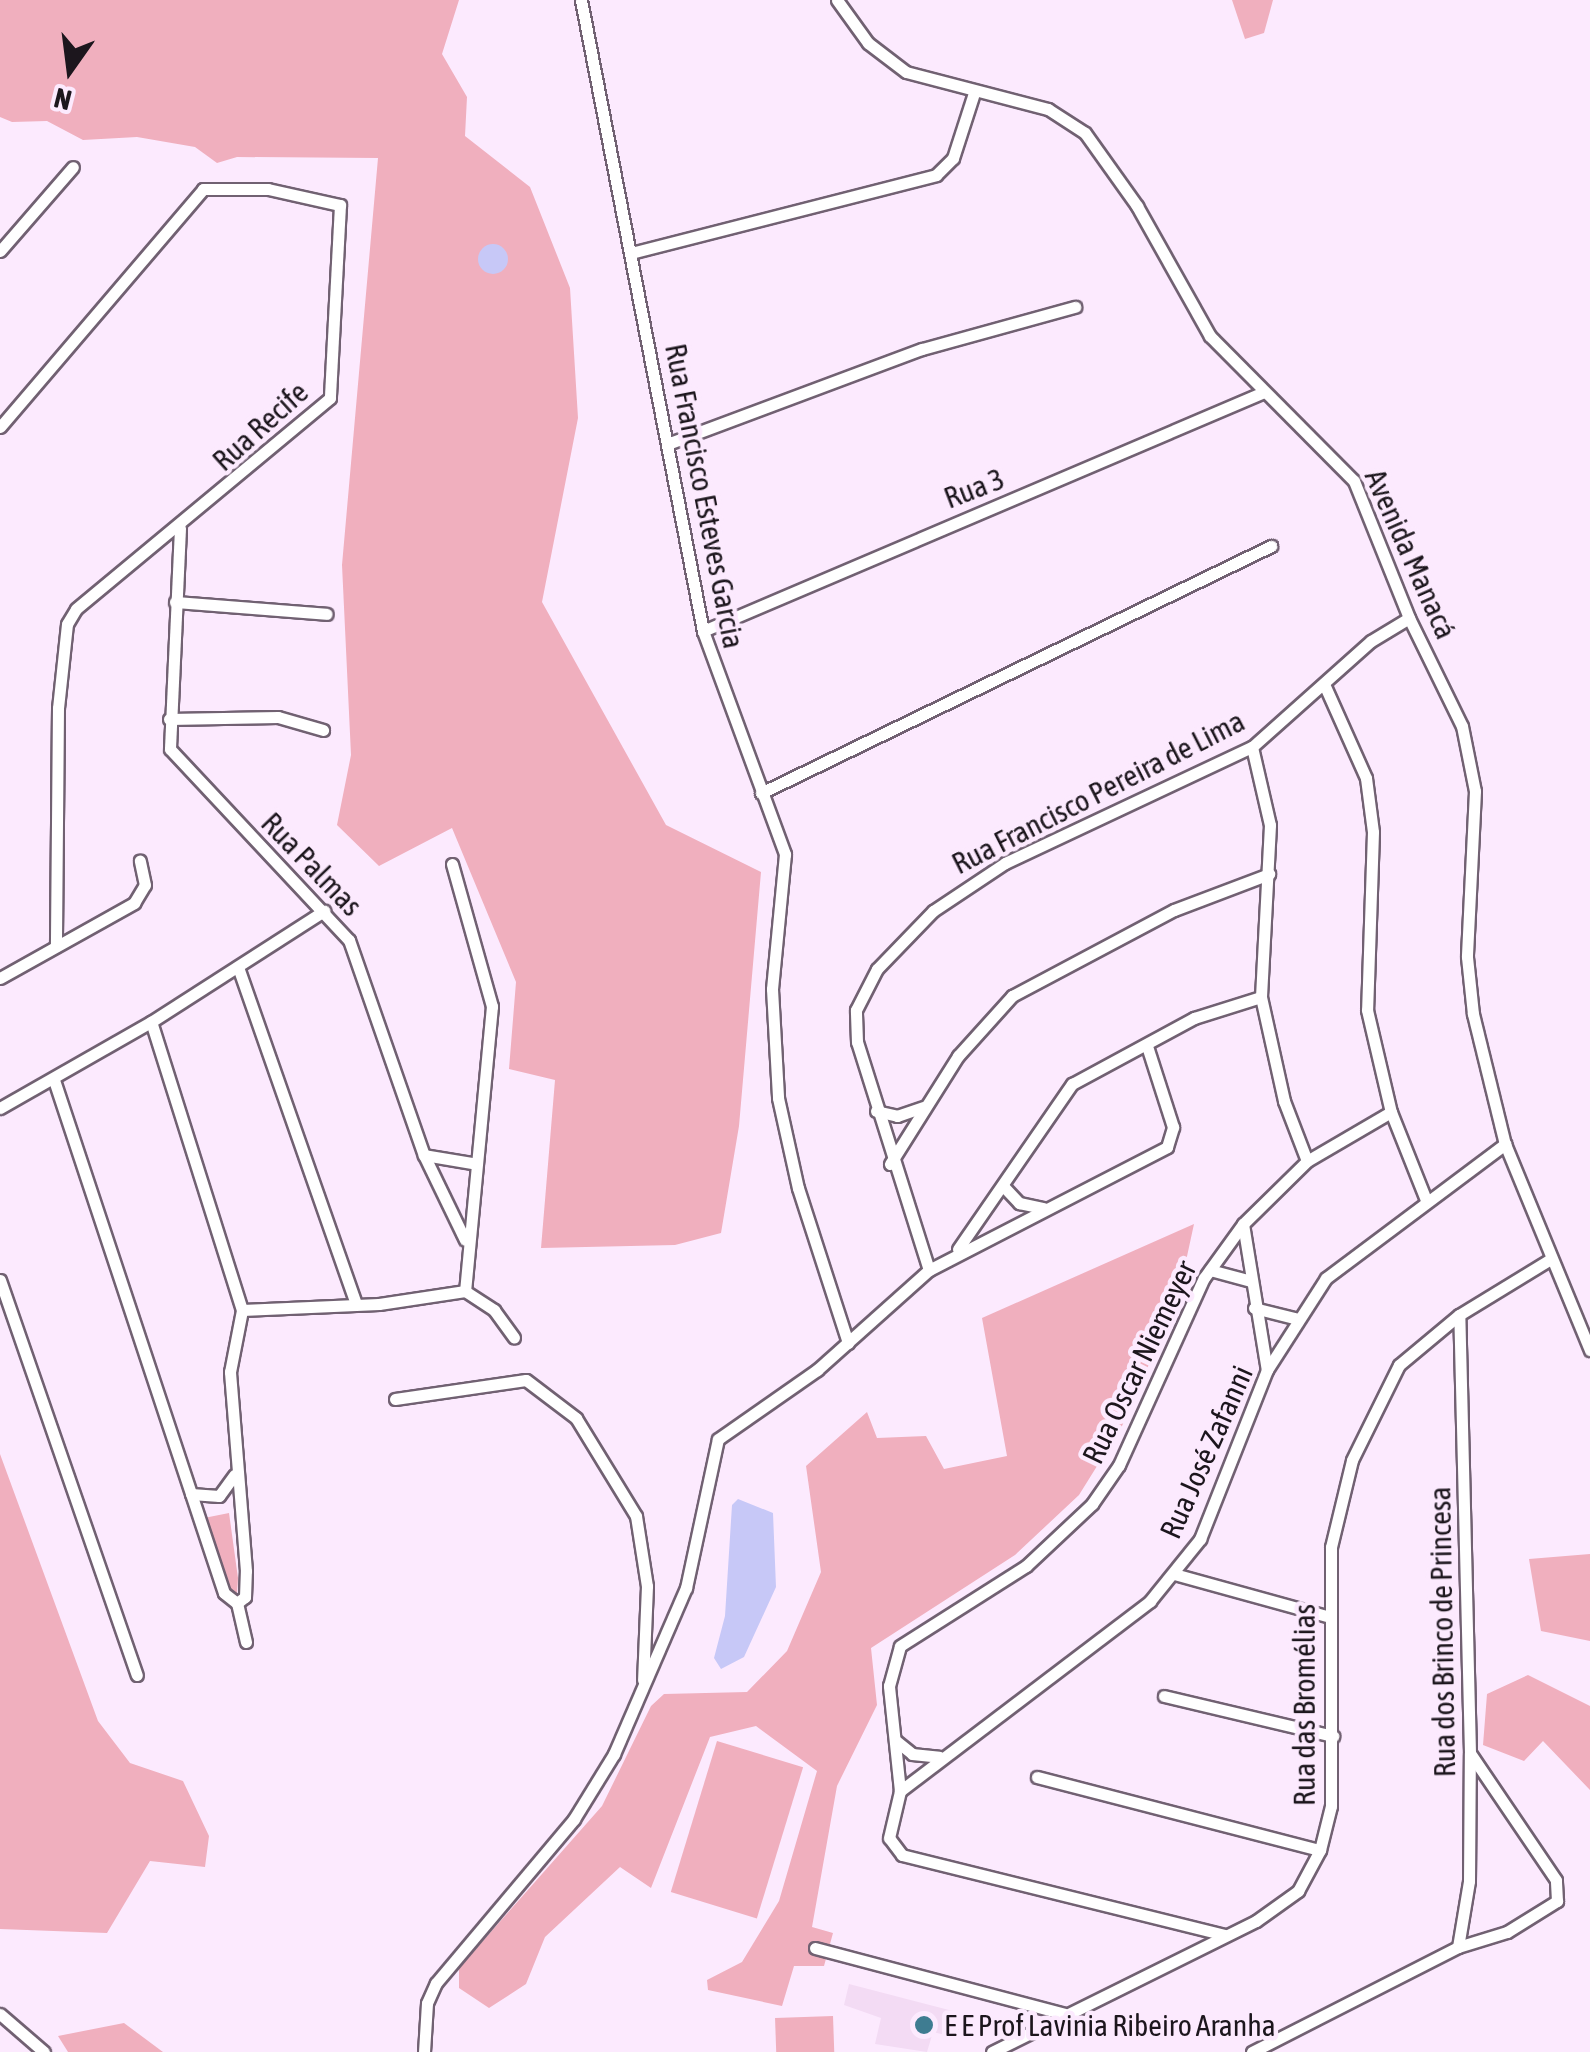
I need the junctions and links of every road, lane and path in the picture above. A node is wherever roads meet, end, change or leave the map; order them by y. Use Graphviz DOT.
graph roads {
  1 [pos="581,0"];
  2 [pos="837,0"];
  3 [pos="974,93"];
  4 [pos="73,166"];
  5 [pos="0,251"];
  6 [pos="631,253"];
  7 [pos="1075,307"];
  8 [pos="1264,392"];
  9 [pos="0,428"];
  10 [pos="670,443"];
  11 [pos="180,528"];
  12 [pos="1272,546"];
  13 [pos="175,602"];
  14 [pos="327,614"];
  15 [pos="1409,618"];
  16 [pos="702,631"];
  17 [pos="1324,684"];
  18 [pos="169,719"];
  19 [pos="323,730"];
  20 [pos="1252,747"];
  21 [pos="761,793"];
  22 [pos="140,861"];
  23 [pos="452,864"];
  24 [pos="1269,874"];
  25 [pos="324,911"];
  26 [pos="56,946"];
  27 [pos="238,967"];
  28 [pos="0,978"];
  29 [pos="1262,997"];
  30 [pos="152,1022"];
  31 [pos="1148,1046"];
  32 [pos="54,1080"];
  33 [pos="927,1105"];
  34 [pos="0,1108"];
  35 [pos="876,1111"];
  36 [pos="1392,1112"];
  37 [pos="1506,1144"];
  38 [pos="424,1155"];
  39 [pos="1307,1160"];
  40 [pos="472,1163"];
  41 [pos="890,1164"];
  42 [pos="1005,1188"];
  43 [pos="1426,1200"];
  44 [pos="1043,1208"];
  45 [pos="1243,1224"];
  46 [pos="465,1240"];
  47 [pos="954,1254"];
  48 [pos="1549,1260"];
  49 [pos="929,1270"];
  50 [pos="1210,1270"];
  51 [pos="0,1280"];
  52 [pos="1251,1281"];
  53 [pos="465,1290"];
  54 [pos="356,1304"];
  55 [pos="1254,1308"];
  56 [pos="242,1310"];
  57 [pos="1459,1315"];
  58 [pos="1298,1319"];
  59 [pos="514,1338"];
  60 [pos="848,1343"];
  61 [pos="1590,1350"];
  62 [pos="1267,1370"];
  63 [pos="395,1399"];
  64 [pos="234,1476"];
  65 [pos="191,1494"];
  66 [pos="1174,1574"];
  67 [pos="240,1602"];
  68 [pos="1330,1616"];
  69 [pos="246,1642"];
  70 [pos="137,1676"];
  71 [pos="643,1689"];
  72 [pos="1164,1696"];
  73 [pos="1332,1736"];
  74 [pos="895,1740"];
  75 [pos="1470,1753"];
  76 [pos="938,1757"];
  77 [pos="1036,1777"];
  78 [pos="900,1791"];
  79 [pos="1320,1850"];
  80 [pos="1225,1934"];
  81 [pos="1458,1947"];
  82 [pos="815,1948"];
  83 [pos="0,2014"];
  84 [pos="1064,2014"];
  85 [pos="44,2052"];
  86 [pos="424,2052"];
  87 [pos="992,2052"];
  88 [pos="1252,2052"];
  1 -- 6 [label="street, Rua Francisco Esteves Garcia"];
  2 -- 3 [label="street, Avenida Manacá"];
  3 -- 6 [label="street"];
  3 -- 8 [label="street, Avenida Manacá"];
  4 -- 5 [label="street"];
  6 -- 10 [label="street, Rua Francisco Esteves Garcia"];
  7 -- 10 [label="street"];
  8 -- 15 [label="street, Avenida Manacá"];
  8 -- 16 [label="street, Rua 3"];
  9 -- 11 [label="street, Rua Recife"];
  10 -- 16 [label="street, Rua Francisco Esteves Garcia"];
  11 -- 13 [label="street, Rua Palmas"];
  11 -- 26 [label="street, Rua Recife"];
  12 -- 21 [label="street"];
  13 -- 14 [label="street"];
  13 -- 18 [label="street, Rua Palmas"];
  15 -- 17 [label="street, Rua Francisco Pereira de Lima"];
  15 -- 37 [label="street, Avenida Manacá"];
  16 -- 21 [label="street, Rua Francisco Esteves Garcia"];
  17 -- 20 [label="street, Rua Francisco Pereira de Lima"];
  17 -- 36 [label="street"];
  18 -- 19 [label="street"];
  18 -- 25 [label="street, Rua Palmas"];
  20 -- 24 [label="street"];
  20 -- 35 [label="street, Rua Francisco Pereira de Lima"];
  21 -- 60 [label="street, Rua Francisco Esteves Garcia"];
  22 -- 26 [label="street"];
  23 -- 40 [label="street"];
  24 -- 29 [label="street"];
  24 -- 33 [label="street"];
  25 -- 27 [label="street"];
  25 -- 38 [label="street, Rua Palmas"];
  26 -- 28 [label="street"];
  27 -- 30 [label="street"];
  27 -- 54 [label="street"];
  29 -- 31 [label="street"];
  29 -- 39 [label="street"];
  30 -- 32 [label="street"];
  30 -- 56 [label="street"];
  31 -- 42 [label="street"];
  31 -- 44 [label="street"];
  32 -- 34 [label="street"];
  32 -- 65 [label="street"];
  33 -- 35 [label="street"];
  33 -- 41 [label="street"];
  35 -- 41 [label="street, Rua Francisco Pereira de Lima"];
  36 -- 39 [label="street, Rua Oscar Niemeyer"];
  36 -- 43 [label="street"];
  37 -- 43 [label="street, Rua José Zafanni"];
  37 -- 48 [label="street, Avenida Manacá"];
  38 -- 40 [label="street"];
  38 -- 46 [label="street, Rua Palmas"];
  39 -- 45 [label="street, Rua Oscar Niemeyer"];
  40 -- 46 [label="street"];
  41 -- 49 [label="street, Rua Francisco Pereira de Lima"];
  42 -- 44 [label="street"];
  42 -- 47 [label="street"];
  43 -- 58 [label="street, Rua José Zafanni"];
  44 -- 47 [label="street"];
  45 -- 50 [label="street, Rua Oscar Niemeyer"];
  45 -- 52 [label="street"];
  46 -- 53 [label="street"];
  47 -- 49 [label="street"];
  48 -- 57 [label="street, Rua das Bromélias"];
  48 -- 61 [label="street, Avenida Manacá"];
  49 -- 60 [label="street"];
  50 -- 52 [label="street"];
  50 -- 74 [label="street, Rua Oscar Niemeyer"];
  51 -- 70 [label="street"];
  52 -- 55 [label="street"];
  53 -- 54 [label="street"];
  53 -- 59 [label="street"];
  54 -- 56 [label="street"];
  55 -- 58 [label="street"];
  55 -- 62 [label="street"];
  56 -- 64 [label="street"];
  57 -- 68 [label="street, Rua das Bromélias"];
  57 -- 75 [label="street, Rua dos Brinco de Princesa"];
  58 -- 62 [label="street, Rua José Zafanni"];
  60 -- 71 [label="street"];
  62 -- 66 [label="street, Rua José Zafanni"];
  63 -- 71 [label="street"];
  64 -- 65 [label="street"];
  64 -- 67 [label="street"];
  65 -- 67 [label="street"];
  66 -- 68 [label="street"];
  66 -- 76 [label="street, Rua José Zafanni"];
  67 -- 69 [label="street"];
  68 -- 73 [label="street, Rua das Bromélias"];
  71 -- 86 [label="street"];
  72 -- 73 [label="street"];
  73 -- 79 [label="street, Rua das Bromélias"];
  74 -- 76 [label="street"];
  74 -- 78 [label="street, Rua Oscar Niemeyer"];
  75 -- 81 [label="street, Rua dos Brinco de Princesa"];
  75 -- 81 [label="street"];
  76 -- 78 [label="street, Rua José Zafanni"];
  77 -- 79 [label="street"];
  78 -- 80 [label="street"];
  79 -- 80 [label="street, Rua das Bromélias"];
  80 -- 84 [label="street, Rua das Bromélias"];
  81 -- 88 [label="street"];
  82 -- 84 [label="street"];
  83 -- 85 [label="street"];
  84 -- 87 [label="street, Rua das Bromélias"];
}
